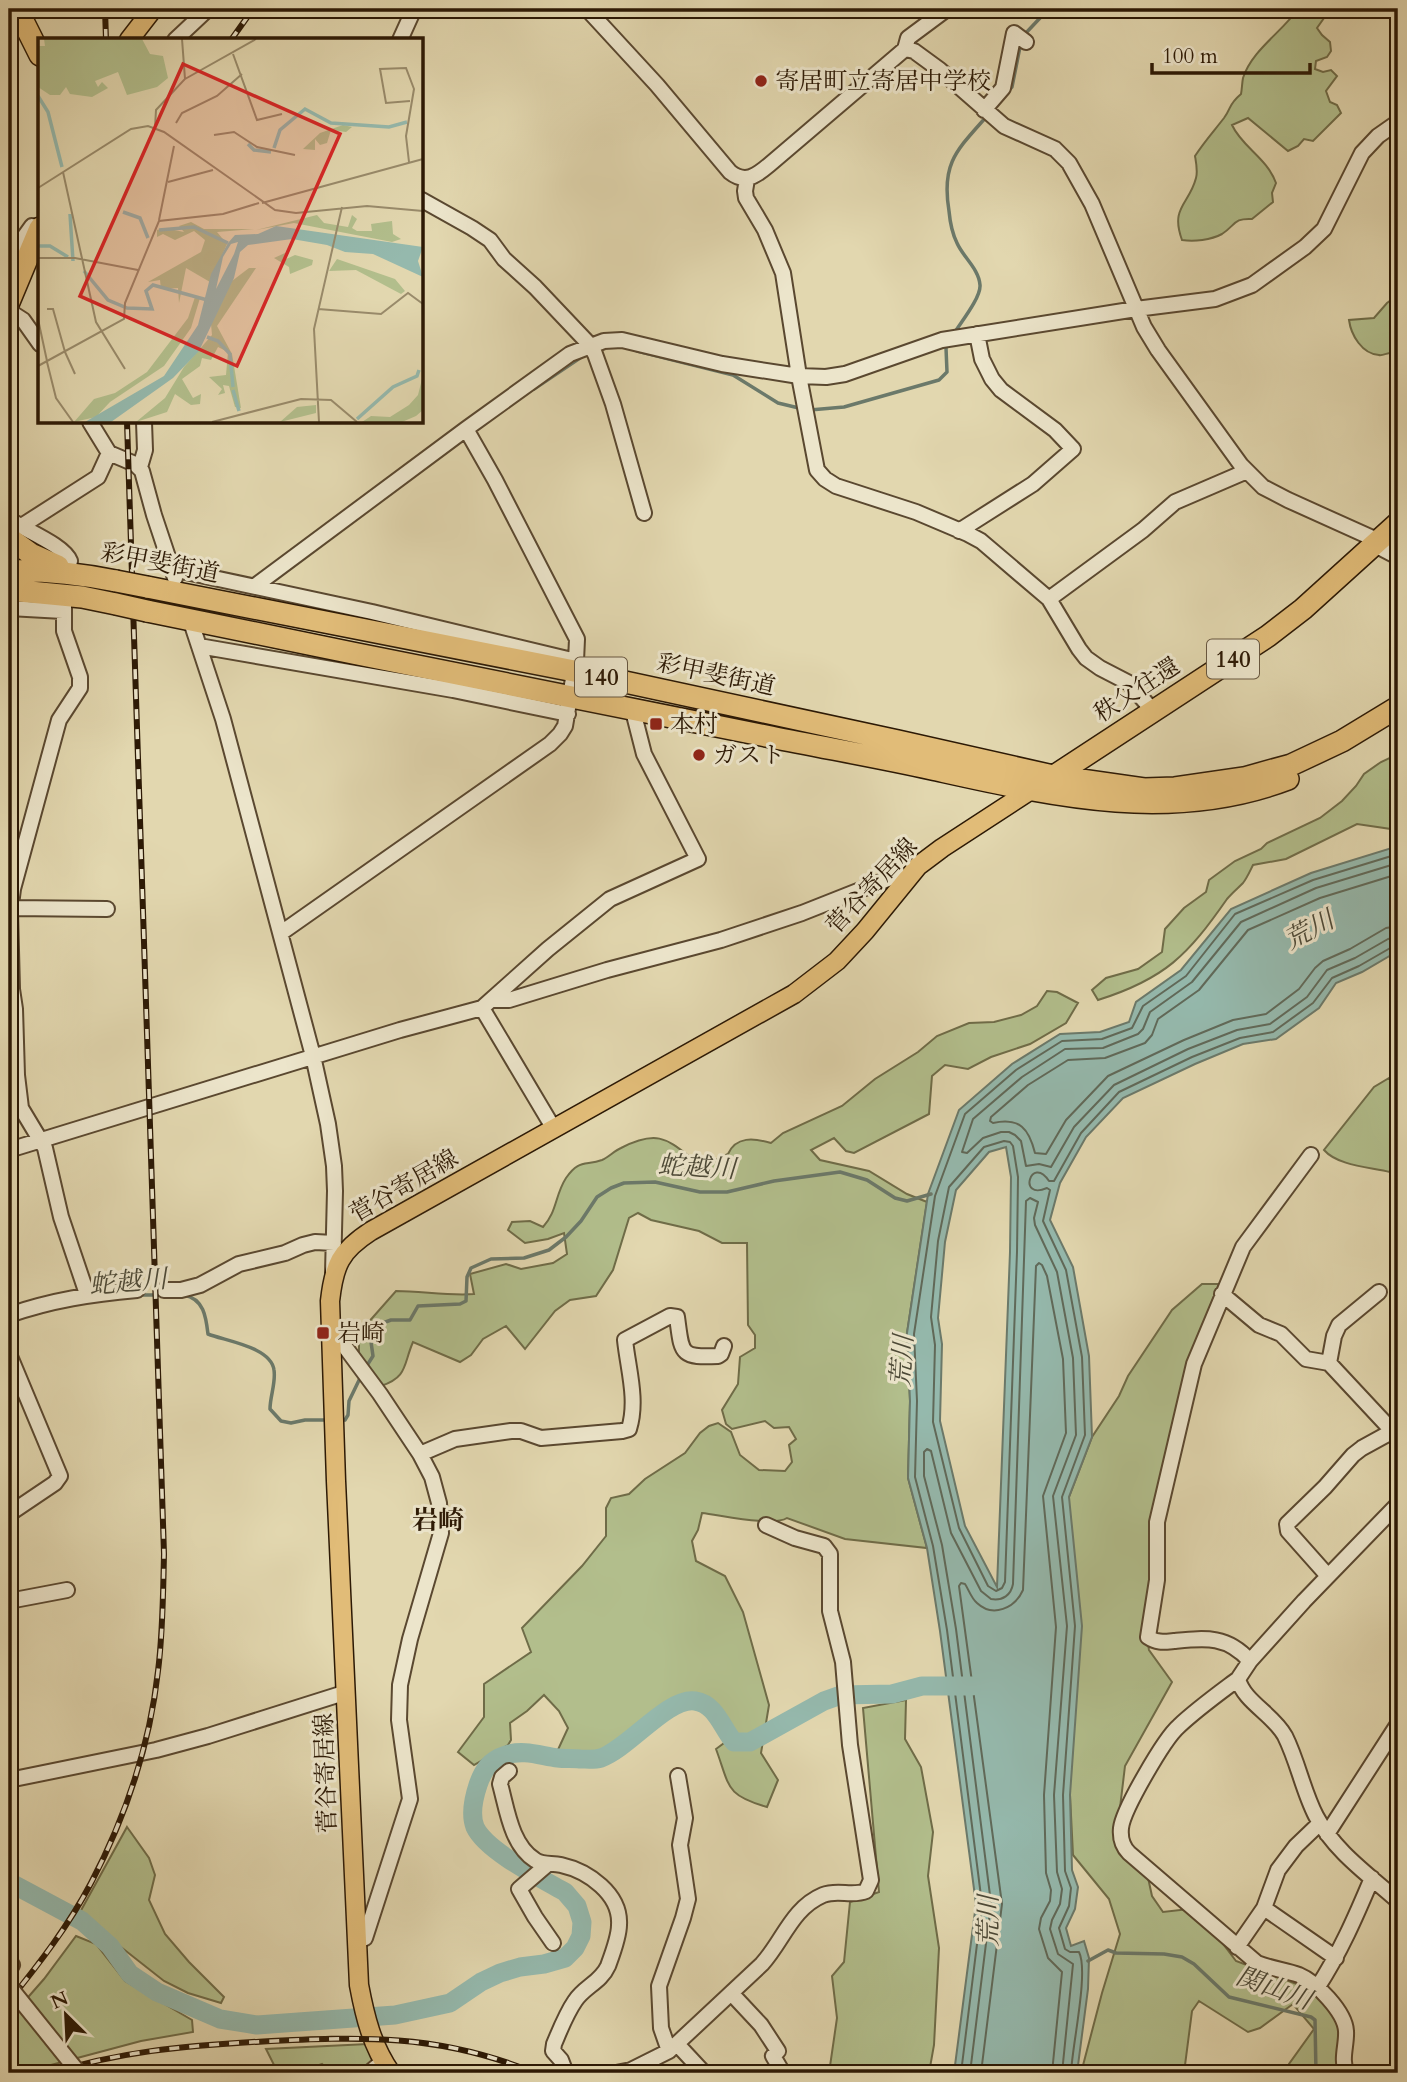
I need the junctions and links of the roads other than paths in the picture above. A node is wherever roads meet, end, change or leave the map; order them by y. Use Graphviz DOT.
graph roads {
  1 [pos="16,9"];
  2 [pos="153,9"];
  3 [pos="208,9"];
  4 [pos="414,9"];
  5 [pos="587,9"];
  6 [pos="947,9"];
  7 [pos="131,38"];
  8 [pos="177,38"];
  9 [pos="401,38"];
  10 [pos="1026,43"];
  11 [pos="905,49"];
  12 [pos="38,51"];
  13 [pos="984,110"];
  14 [pos="1398,122"];
  15 [pos="747,179"];
  16 [pos="424,201"];
  17 [pos="38,228"];
  18 [pos="38,233"];
  19 [pos="9,258"];
  20 [pos="9,302"];
  21 [pos="1136,309"];
  22 [pos="9,311"];
  23 [pos="976,334"];
  24 [pos="38,341"];
  25 [pos="590,345"];
  26 [pos="799,376"];
  27 [pos="91,424"];
  28 [pos="144,424"];
  29 [pos="466,429"];
  30 [pos="109,453"];
  31 [pos="140,467"];
  32 [pos="1247,471"];
  33 [pos="644,513"];
  34 [pos="1398,523"];
  35 [pos="12,528"];
  36 [pos="959,531"];
  37 [pos="1377,543"];
  38 [pos="1398,557"];
  39 [pos="74,568"];
  40 [pos="9,571"];
  41 [pos="256,586"];
  42 [pos="9,590"];
  43 [pos="1049,599"];
  44 [pos="9,608"];
  45 [pos="193,628"];
  46 [pos="200,646"];
  47 [pos="575,666"];
  48 [pos="570,706"];
  49 [pos="1398,706"];
  50 [pos="633,711"];
  51 [pos="1154,712"];
  52 [pos="1398,722"];
  53 [pos="897,751"];
  54 [pos="1053,776"];
  55 [pos="1031,790"];
  56 [pos="1216,791"];
  57 [pos="907,879"];
  58 [pos="11,908"];
  59 [pos="107,909"];
  60 [pos="281,933"];
  61 [pos="10,989"];
  62 [pos="487,1004"];
  63 [pos="313,1056"];
  64 [pos="554,1129"];
  65 [pos="42,1140"];
  66 [pos="9,1150"];
  67 [pos="1311,1155"];
  68 [pos="334,1243"];
  69 [pos="333,1275"];
  70 [pos="137,1290"];
  71 [pos="164,1290"];
  72 [pos="1379,1292"];
  73 [pos="87,1294"];
  74 [pos="1222,1294"];
  75 [pos="9,1315"];
  76 [pos="331,1328"];
  77 [pos="724,1346"];
  78 [pos="9,1354"];
  79 [pos="1329,1363"];
  80 [pos="1395,1434"];
  81 [pos="420,1454"];
  82 [pos="1398,1504"];
  83 [pos="9,1514"];
  84 [pos="766,1525"];
  85 [pos="1328,1576"];
  86 [pos="67,1590"];
  87 [pos="9,1601"];
  88 [pos="1250,1661"];
  89 [pos="1238,1679"];
  90 [pos="347,1692"];
  91 [pos="1398,1724"];
  92 [pos="509,1771"];
  93 [pos="678,1776"];
  94 [pos="9,1780"];
  95 [pos="1323,1828"];
  96 [pos="545,1867"];
  97 [pos="1372,1878"];
  98 [pos="1398,1901"];
  99 [pos="1264,1908"];
  100 [pos="358,1936"];
  101 [pos="554,1943"];
  102 [pos="1237,1947"];
  103 [pos="1336,1958"];
  104 [pos="9,1961"];
  105 [pos="9,1970"];
  106 [pos="9,1986"];
  107 [pos="1317,1988"];
  108 [pos="732,1994"];
  109 [pos="673,2047"];
  110 [pos="387,2067"];
  111 [pos="79,2073"];
  112 [pos="369,2073"];
  113 [pos="566,2073"];
  114 [pos="616,2073"];
  115 [pos="704,2073"];
  116 [pos="783,2073"];
  117 [pos="1347,2073"];
  1 -- 12 [label="highway"];
  2 -- 7 [label="main road"];
  3 -- 8 [label="street"];
  4 -- 9 [label="street"];
  5 -- 15 [label="street"];
  6 -- 11 [label="street"];
  10 -- 13 [label="street"];
  11 -- 13 [label="street"];
  11 -- 15 [label="street"];
  13 -- 21 [label="street"];
  14 -- 21 [label="street"];
  15 -- 26 [label="street"];
  16 -- 25 [label="street"];
  17 -- 19 [label="street"];
  18 -- 20 [label="highway"];
  21 -- 23 [label="street"];
  21 -- 32 [label="street"];
  22 -- 24 [label="street"];
  23 -- 26 [label="street"];
  23 -- 36 [label="street"];
  25 -- 26 [label="street"];
  25 -- 29 [label="street"];
  25 -- 33 [label="street"];
  26 -- 36 [label="street"];
  27 -- 30 [label="street"];
  28 -- 31 [label="street"];
  29 -- 41 [label="street"];
  29 -- 47 [label="street"];
  30 -- 31 [label="street"];
  30 -- 35 [label="street"];
  31 -- 41 [label="street"];
  32 -- 37 [label="street"];
  32 -- 43 [label="street"];
  34 -- 37 [label="highway, 秩父往還 / 140"];
  35 -- 39 [label="highway"];
  36 -- 43 [label="street"];
  37 -- 38 [label="street"];
  37 -- 51 [label="highway, 秩父往還 / 140"];
  39 -- 40 [label="highway, 彩甲斐街道 / 140"];
  39 -- 47 [label="highway, 彩甲斐街道 / 140, bridge"];
  41 -- 47 [label="street"];
  42 -- 48 [label="highway, 彩甲斐街道 / 140, bridge"];
  43 -- 51 [label="street"];
  44 -- 58 [label="street"];
  45 -- 46 [label="street"];
  46 -- 48 [label="street"];
  46 -- 60 [label="street"];
  47 -- 48 [label="street"];
  47 -- 53 [label="highway, 彩甲斐街道 / 140"];
  48 -- 50 [label="highway, 彩甲斐街道 / 140"];
  48 -- 60 [label="street"];
  49 -- 56 [label="highway, 彩甲斐街道 / 140"];
  50 -- 53 [label="highway, 彩甲斐街道 / 140"];
  50 -- 62 [label="street"];
  51 -- 54 [label="highway, 秩父往還 / 140"];
  52 -- 56 [label="highway, 彩甲斐街道 / 140"];
  53 -- 54 [label="highway, 彩甲斐街道 / 140"];
  53 -- 55 [label="highway, 彩甲斐街道 / 140"];
  54 -- 55 [label="highway, 秩父往還 / 140"];
  54 -- 56 [label="highway, 彩甲斐街道 / 140"];
  55 -- 56 [label="highway, 彩甲斐街道 / 140"];
  55 -- 57 [label="main road, 菅谷寄居線"];
  57 -- 62 [label="street"];
  57 -- 64 [label="main road, 菅谷寄居線"];
  58 -- 59 [label="street"];
  58 -- 61 [label="street"];
  60 -- 63 [label="street"];
  61 -- 65 [label="street"];
  62 -- 63 [label="street"];
  62 -- 64 [label="street"];
  63 -- 65 [label="street"];
  63 -- 68 [label="street"];
  64 -- 69 [label="main road, 菅谷寄居線"];
  65 -- 66 [label="street"];
  65 -- 73 [label="street"];
  67 -- 74 [label="street"];
  68 -- 69 [label="street"];
  68 -- 71 [label="street"];
  69 -- 76 [label="main road, 菅谷寄居線"];
  70 -- 73 [label="street"];
  72 -- 79 [label="street"];
  73 -- 75 [label="street"];
  74 -- 79 [label="street"];
  74 -- 88 [label="street"];
  76 -- 81 [label="street"];
  76 -- 90 [label="main road, 菅谷寄居線"];
  77 -- 81 [label="street"];
  78 -- 83 [label="street"];
  79 -- 80 [label="street"];
  80 -- 85 [label="street"];
  81 -- 100 [label="street"];
  82 -- 85 [label="street"];
  84 -- 108 [label="street"];
  85 -- 88 [label="street"];
  86 -- 87 [label="street"];
  88 -- 89 [label="street"];
  89 -- 95 [label="street"];
  89 -- 102 [label="street"];
  90 -- 94 [label="street"];
  90 -- 100 [label="main road, 菅谷寄居線"];
  91 -- 95 [label="street"];
  92 -- 96 [label="street"];
  93 -- 109 [label="street"];
  95 -- 97 [label="street"];
  95 -- 99 [label="street"];
  96 -- 101 [label="street"];
  96 -- 113 [label="street"];
  97 -- 98 [label="street"];
  97 -- 103 [label="street"];
  99 -- 102 [label="street"];
  99 -- 103 [label="street"];
  100 -- 110 [label="main road, 菅谷寄居線"];
  102 -- 107 [label="street"];
  103 -- 107 [label="street"];
  104 -- 105 [label="street"];
  106 -- 111 [label="street, bridge"];
  107 -- 117 [label="street"];
  108 -- 109 [label="street"];
  108 -- 116 [label="street"];
  109 -- 114 [label="street"];
  109 -- 115 [label="street"];
  110 -- 112 [label="street"];
}
